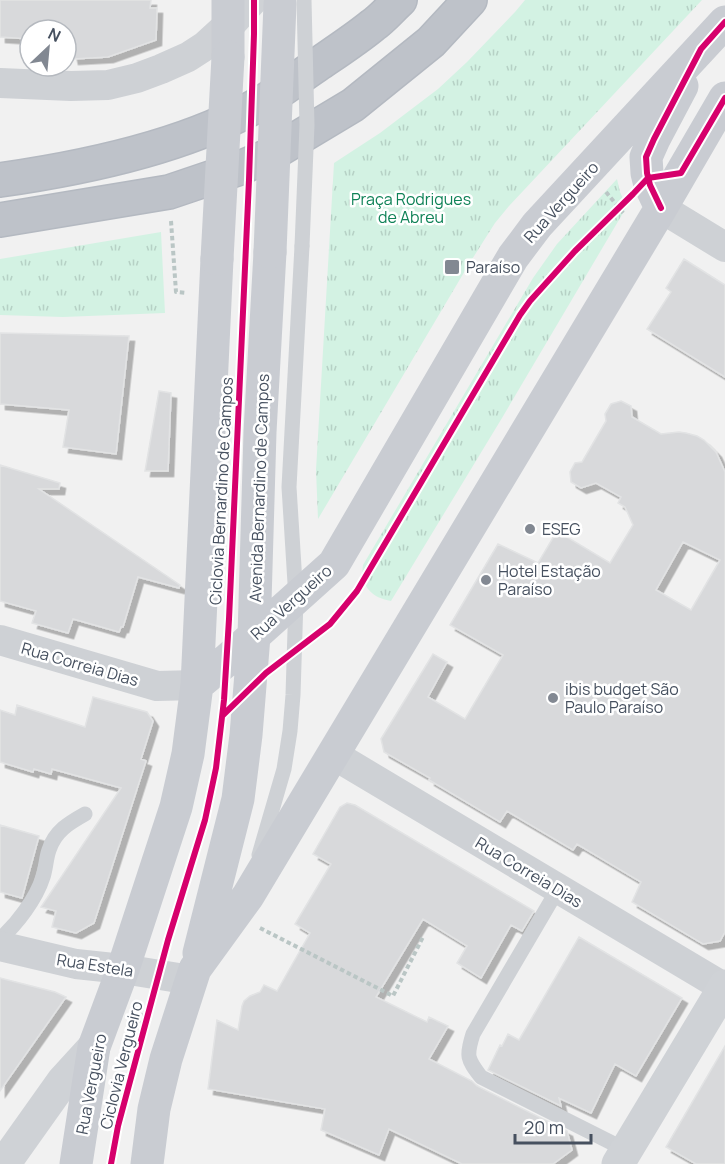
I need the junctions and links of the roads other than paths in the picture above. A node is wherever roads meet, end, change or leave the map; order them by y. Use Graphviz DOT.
graph roads {
  1 [pos="400,0"];
  2 [pos="470,0"];
  3 [pos="279,1"];
  4 [pos="725,22"];
  5 [pos="228,27"];
  6 [pos="701,49"];
  7 [pos="0,83"];
  8 [pos="725,98"];
  9 [pos="0,180"];
  10 [pos="661,208"];
  11 [pos="0,220"];
  12 [pos="725,247"];
  13 [pos="296,599"];
  14 [pos="254,636"];
  15 [pos="0,640"];
  16 [pos="197,685"];
  17 [pos="333,755"];
  18 [pos="85,814"];
  19 [pos="558,889"];
  20 [pos="248,896"];
  21 [pos="0,939"];
  22 [pos="0,946"];
  23 [pos="123,969"];
  24 [pos="193,975"];
  25 [pos="725,987"];
  26 [pos="94,1047"];
  27 [pos="622,1157"];
  28 [pos="4,1164"];
  29 [pos="76,1164"];
  30 [pos="147,1164"];
  1 -- 9 [label="highway"];
  2 -- 11 [label="highway"];
  3 -- 5 [label="street"];
  3 -- 13 [label="lane, bridge"];
  3 -- 14 [label="main road, Avenida Bernardino de Campos, bridge"];
  4 -- 6 [label="main road, Rua Vergueiro"];
  5 -- 7 [label="street"];
  5 -- 16 [label="main road, bridge"];
  6 -- 10 [label="main road"];
  6 -- 13 [label="main road, Rua Vergueiro"];
  8 -- 10 [label="main road"];
  10 -- 12 [label="street"];
  10 -- 17 [label="main road"];
  13 -- 14 [label="main road, Rua Vergueiro"];
  13 -- 20 [label="lane"];
  14 -- 16 [label="main road, Rua Vergueiro"];
  14 -- 24 [label="main road, Avenida Bernardino de Campos"];
  15 -- 16 [label="street, Rua Correia Dias"];
  16 -- 23 [label="main road, Rua Vergueiro"];
  17 -- 19 [label="street, Rua Correia Dias"];
  17 -- 20 [label="main road"];
  18 -- 21 [label="lane"];
  19 -- 25 [label="street, Rua Correia Dias"];
  19 -- 27 [label="lane"];
  20 -- 24 [label="main road"];
  22 -- 23 [label="street, Rua Estela"];
  23 -- 24 [label="street, Rua Estela"];
  23 -- 26 [label="main road, Rua Vergueiro"];
  24 -- 30 [label="main road"];
  25 -- 27 [label="street"];
  26 -- 28 [label="street"];
  26 -- 29 [label="main road, Rua Vergueiro"];
}
